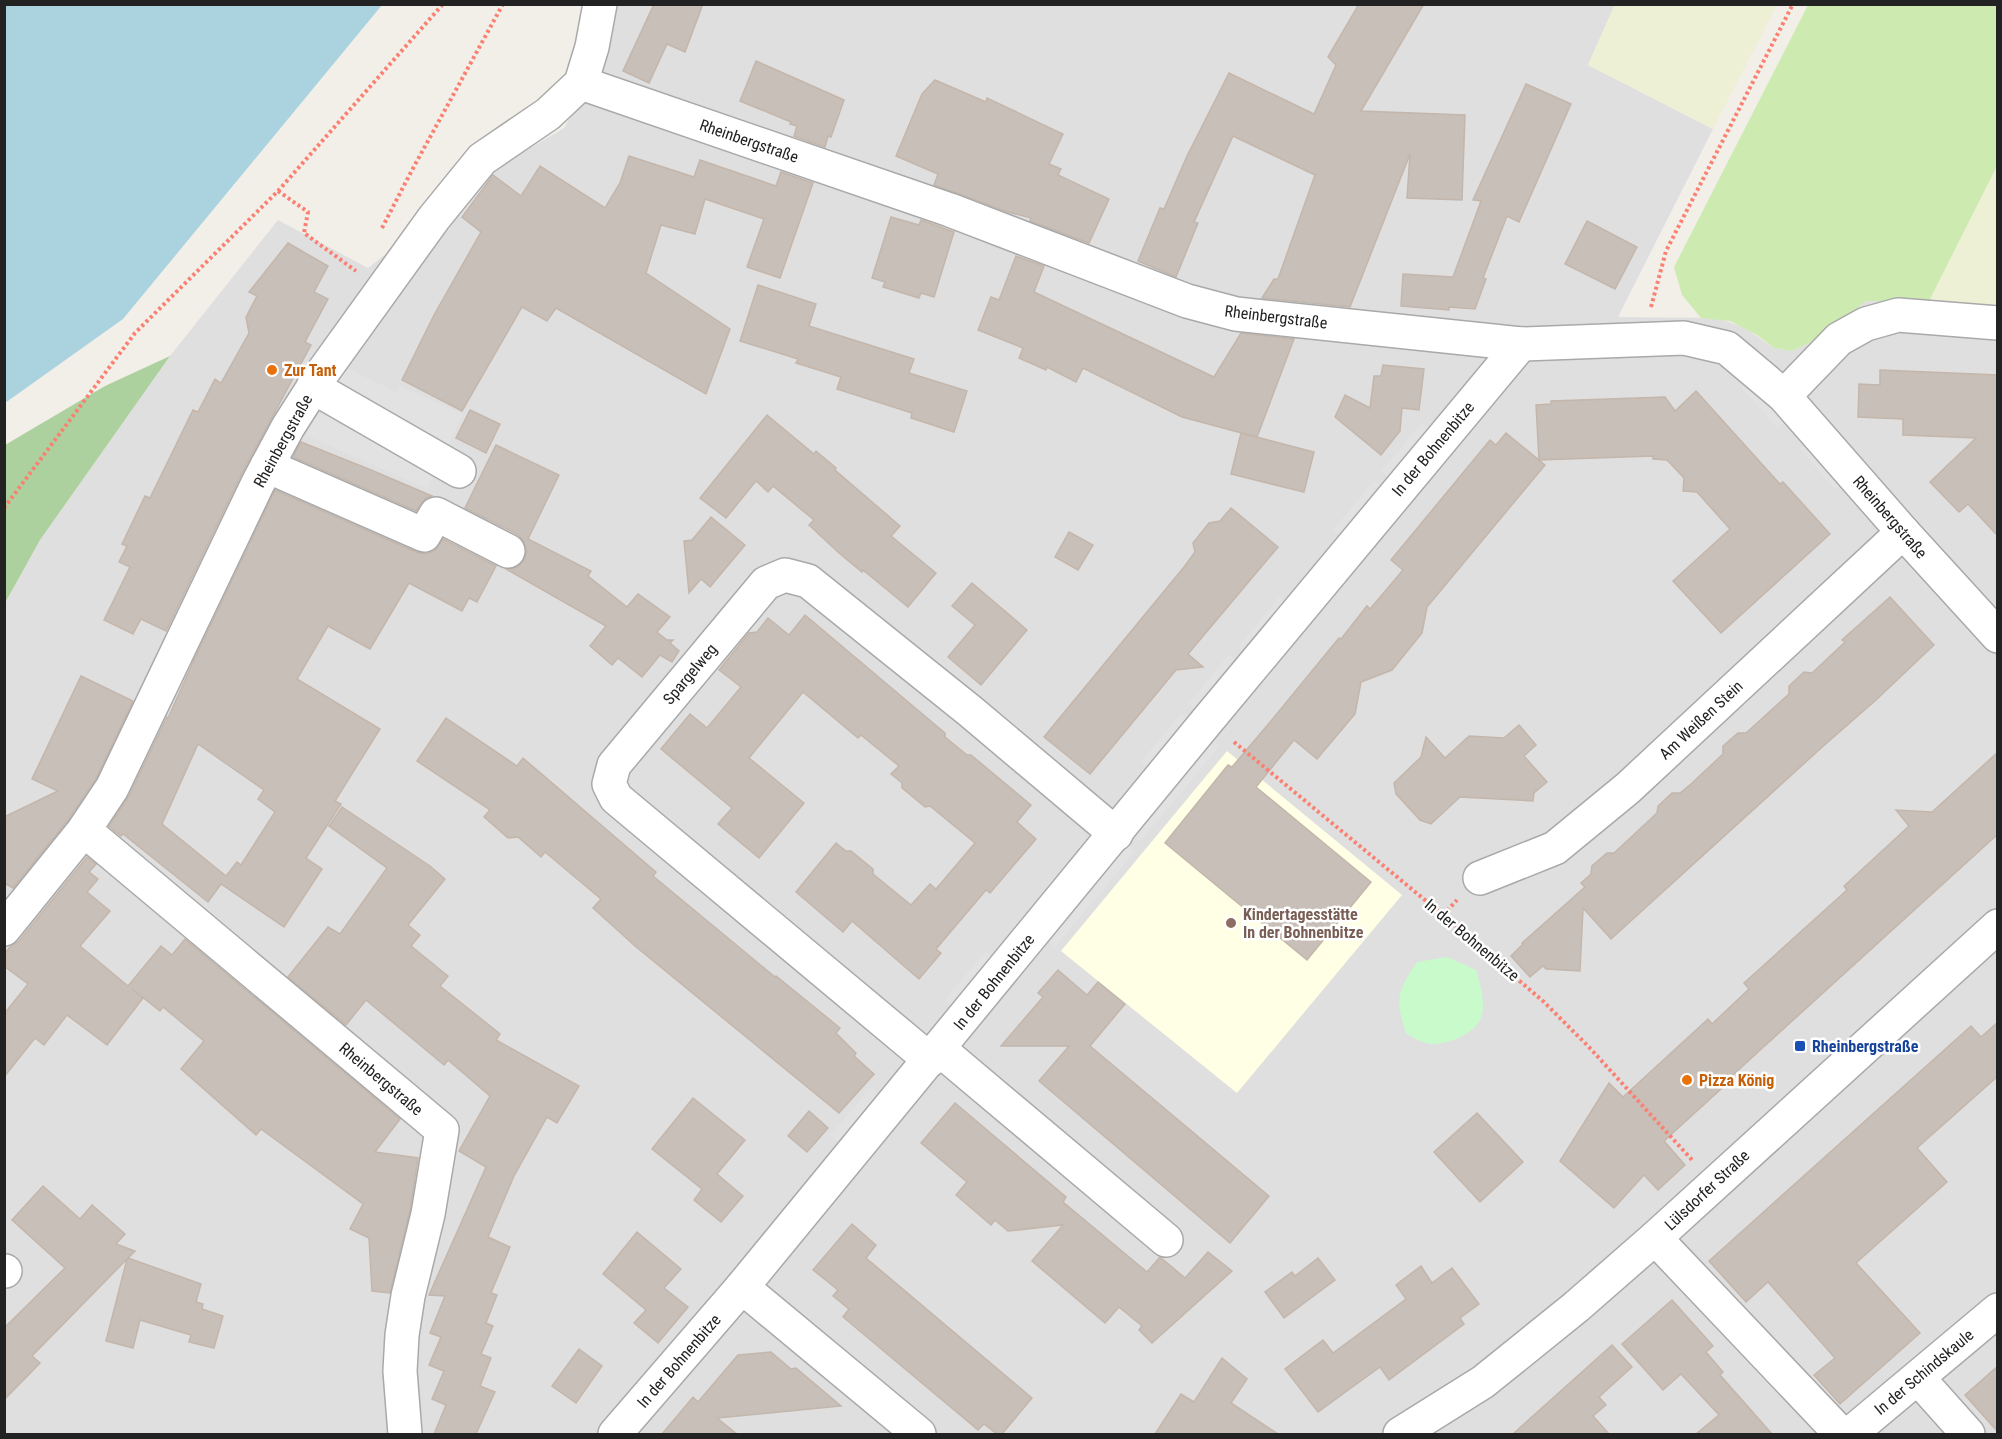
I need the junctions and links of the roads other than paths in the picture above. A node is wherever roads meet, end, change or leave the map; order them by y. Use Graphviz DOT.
graph roads {
  1 [pos="600,4"];
  2 [pos="581,83"];
  3 [pos="1998,323"];
  4 [pos="1521,344"];
  5 [pos="313,387"];
  6 [pos="1784,396"];
  7 [pos="267,466"];
  8 [pos="459,471"];
  9 [pos="1903,532"];
  10 [pos="508,551"];
  11 [pos="1998,636"];
  12 [pos="84,830"];
  13 [pos="1116,834"];
  14 [pos="1480,878"];
  15 [pos="1998,926"];
  16 [pos="4,929"];
  17 [pos="935,1054"];
  18 [pos="1655,1238"];
  19 [pos="1166,1240"];
  20 [pos="1683,1266"];
  21 [pos="742,1287"];
  22 [pos="1998,1310"];
  23 [pos="1918,1378"];
  24 [pos="405,1434"];
  25 [pos="615,1434"];
  26 [pos="919,1434"];
  27 [pos="1400,1434"];
  28 [pos="1810,1434"];
  29 [pos="1841,1434"];
  30 [pos="1850,1434"];
  31 [pos="1968,1434"];
  1 -- 2 [label="street"];
  2 -- 4 [label="street, Rheinbergstraße"];
  2 -- 5 [label="street, Rheinbergstraße"];
  3 -- 6 [label="street"];
  4 -- 6 [label="street, Rheinbergstraße"];
  4 -- 13 [label="street, In der Bohnenbitze"];
  5 -- 7 [label="street, Rheinbergstraße"];
  5 -- 8 [label="street"];
  6 -- 9 [label="street, Rheinbergstraße"];
  7 -- 10 [label="street"];
  7 -- 12 [label="street, Rheinbergstraße"];
  9 -- 11 [label="street, Rheinbergstraße"];
  9 -- 14 [label="street, Am Weißen Stein"];
  12 -- 16 [label="street, Rheinbergstraße"];
  12 -- 24 [label="street, Rheinbergstraße"];
  13 -- 17 [label="street, In der Bohnenbitze"];
  13 -- 17 [label="street, Spargelweg"];
  15 -- 18 [label="street, Lülsdorfer Straße"];
  17 -- 19 [label="street"];
  17 -- 21 [label="street, In der Bohnenbitze"];
  18 -- 20 [label="street"];
  18 -- 27 [label="street, Lülsdorfer Straße"];
  20 -- 28 [label="street"];
  20 -- 29 [label="street"];
  21 -- 25 [label="street, In der Bohnenbitze"];
  21 -- 26 [label="street"];
  22 -- 23 [label="street, In der Schindskaule"];
  23 -- 30 [label="street, In der Schindskaule"];
  23 -- 31 [label="street"];
}
